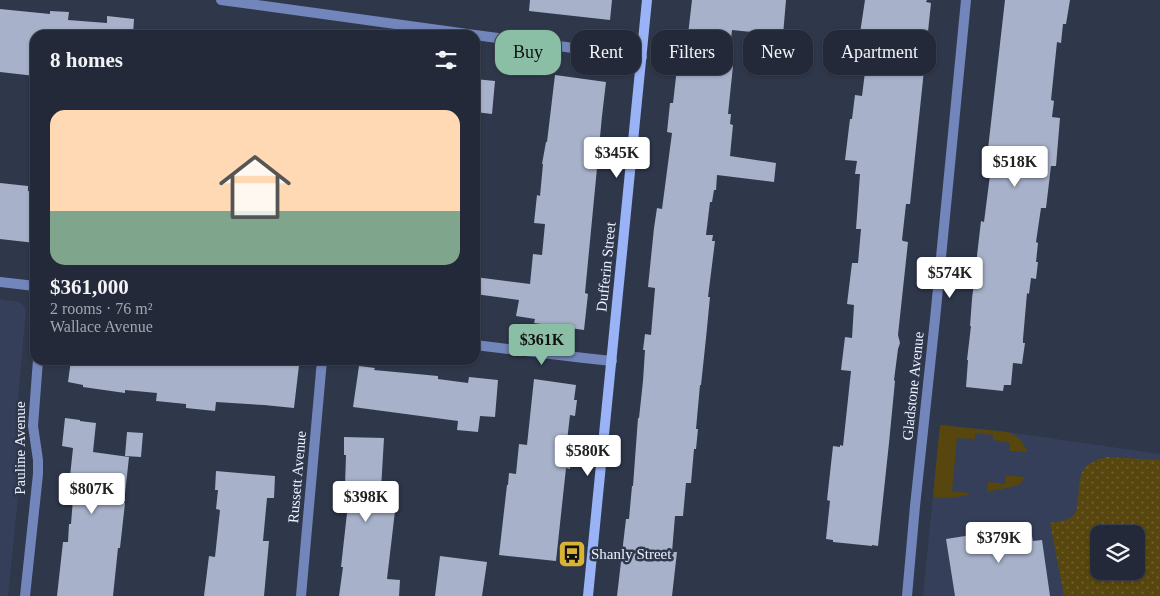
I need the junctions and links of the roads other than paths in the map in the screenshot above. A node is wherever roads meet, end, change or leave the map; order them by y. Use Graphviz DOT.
graph roads {
  1 [pos="221,0"];
  2 [pos="647,0"];
  3 [pos="966,0"];
  4 [pos="439,30"];
  5 [pos="480,36"];
  6 [pos="642,57"];
  7 [pos="0,282"];
  8 [pos="30,285"];
  9 [pos="480,345"];
  10 [pos="612,361"];
  11 [pos="38,365"];
  12 [pos="322,365"];
  13 [pos="25,596"];
  14 [pos="301,596"];
  15 [pos="588,596"];
  16 [pos="907,596"];
  1 -- 4 [label="street"];
  2 -- 6 [label="main road, Dufferin Street"];
  3 -- 16 [label="street, Gladstone Avenue"];
  5 -- 6 [label="street"];
  6 -- 10 [label="main road, Dufferin Street"];
  7 -- 8 [label="street"];
  9 -- 10 [label="street"];
  10 -- 15 [label="main road, Dufferin Street"];
  11 -- 13 [label="street, Pauline Avenue"];
  12 -- 14 [label="street, Russett Avenue"];
}
